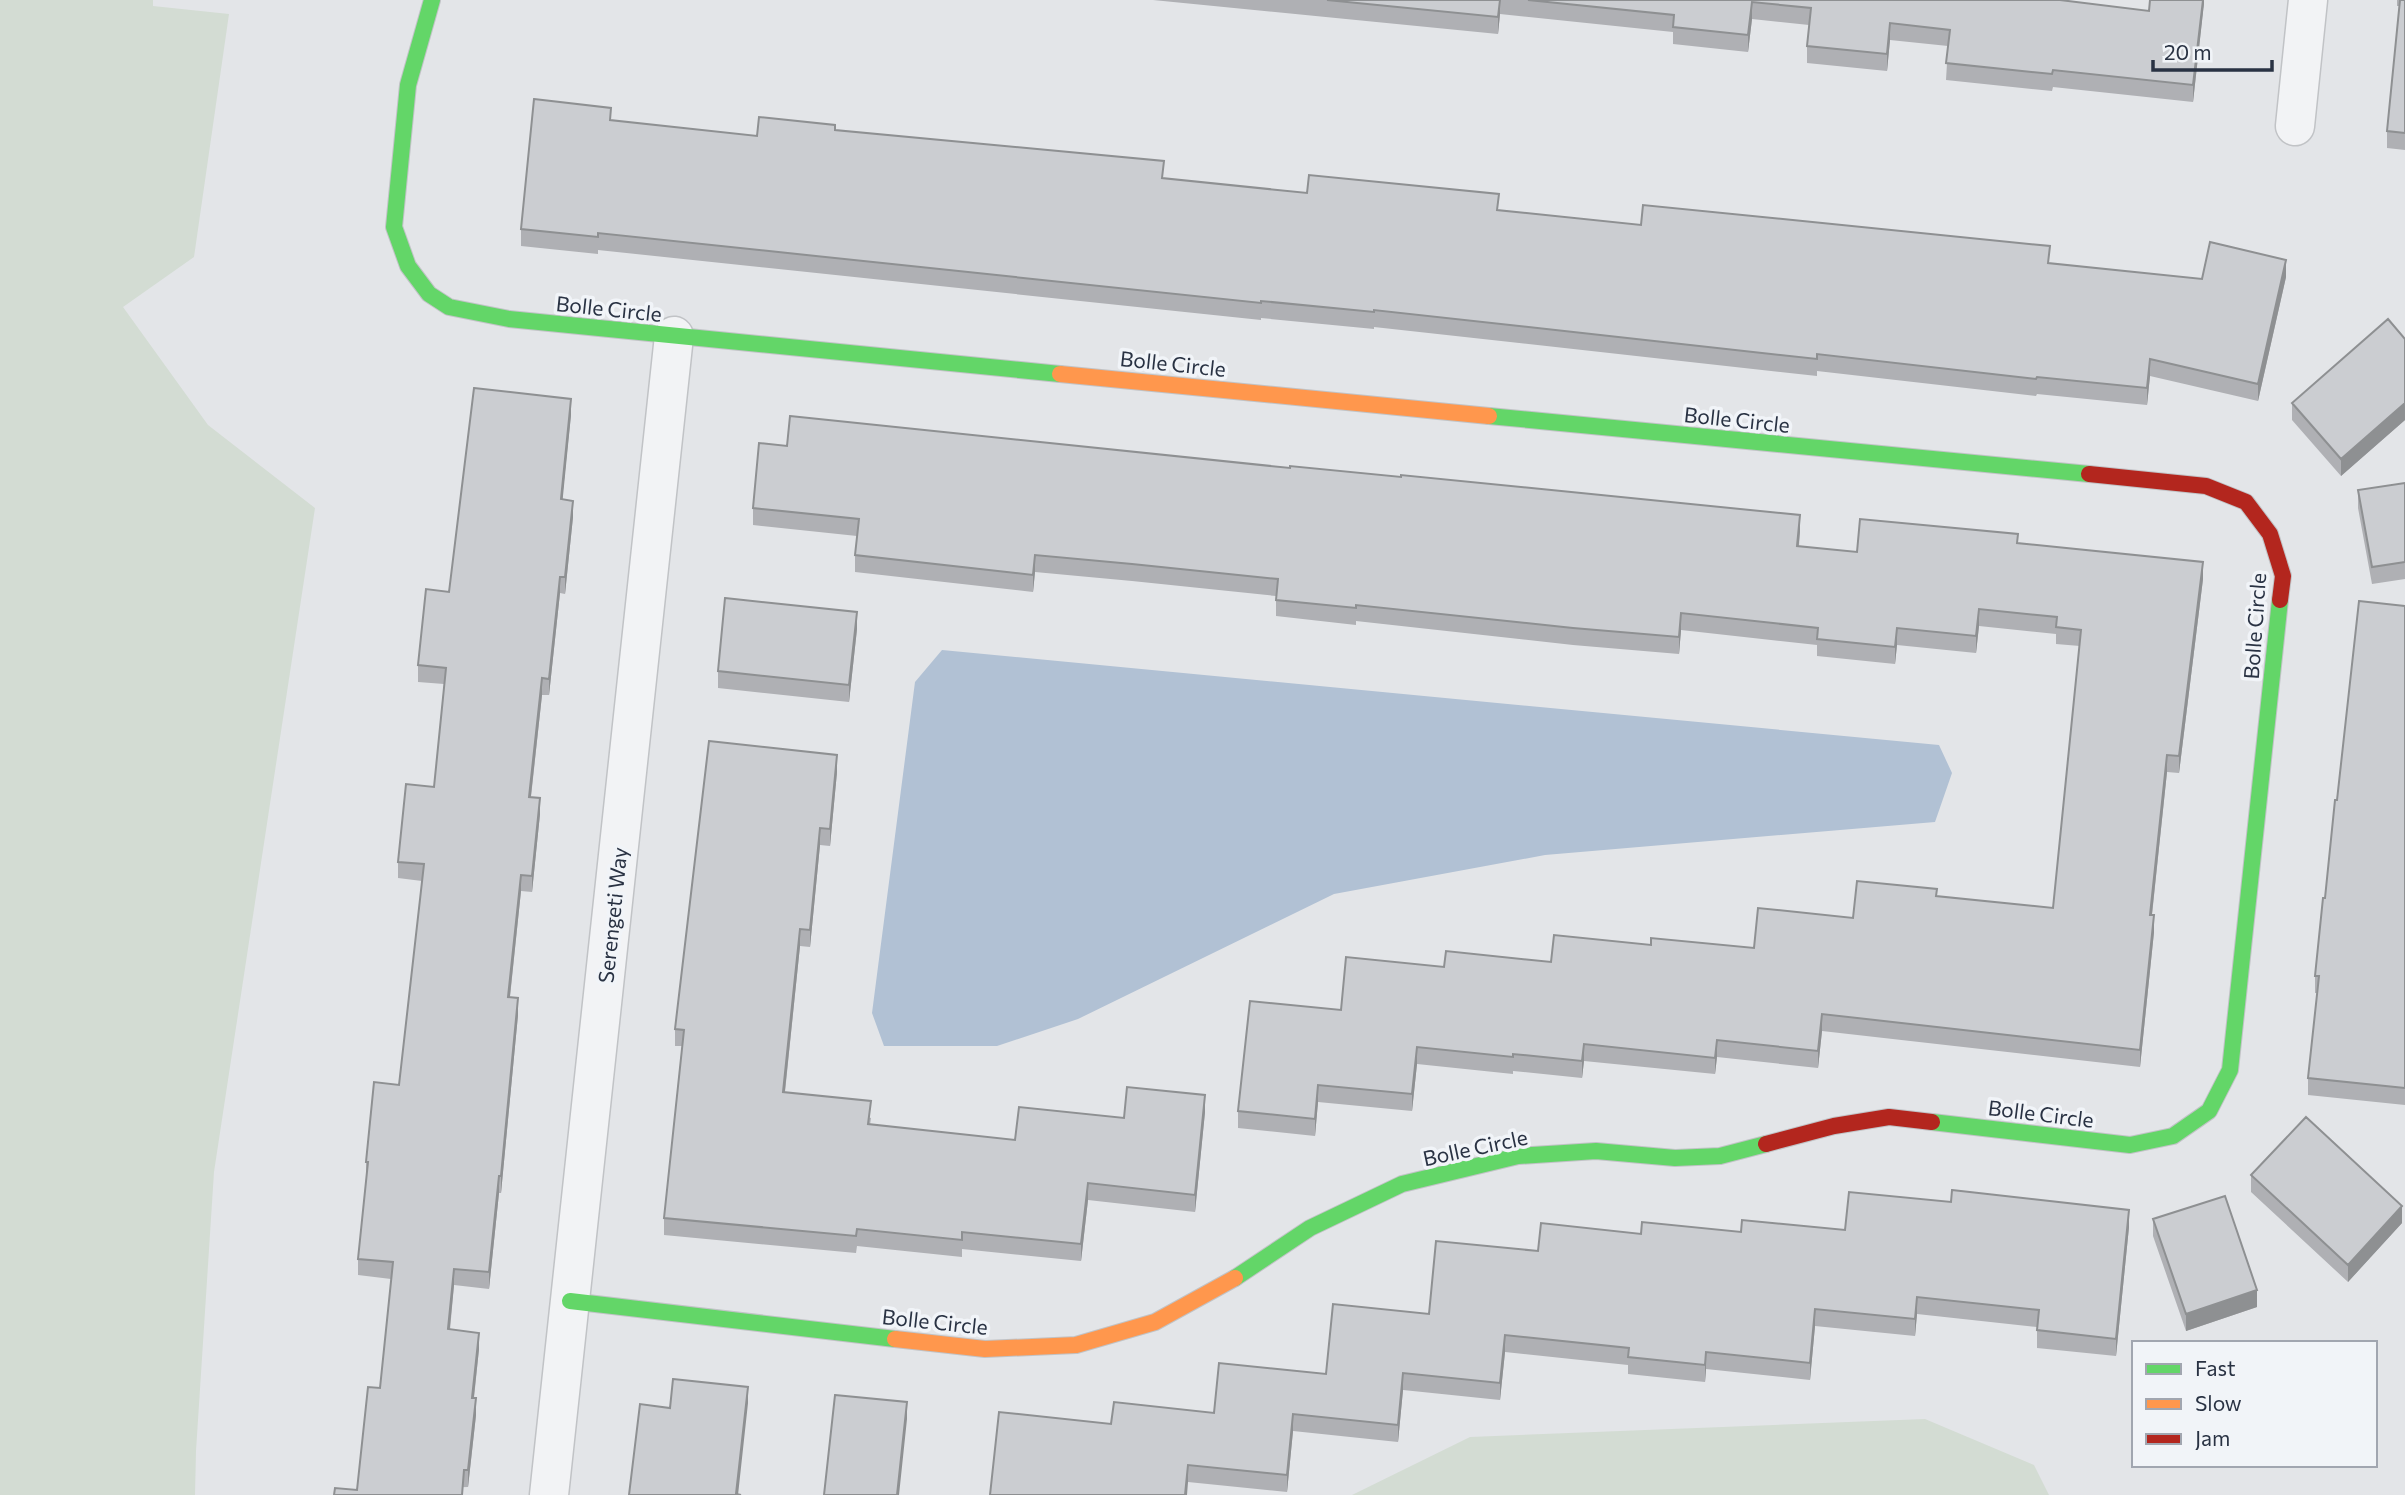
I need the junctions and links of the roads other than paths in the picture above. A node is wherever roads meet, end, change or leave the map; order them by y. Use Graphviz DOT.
graph roads {
  1 [pos="432,0"];
  2 [pos="2308,0"];
  3 [pos="2295,126"];
  4 [pos="674,336"];
  5 [pos="570,1301"];
  6 [pos="550,1495"];
  1 -- 4 [label="street, Bolle Circle"];
  2 -- 3 [label="street"];
  4 -- 5 [label="street, Serengeti Way"];
  4 -- 5 [label="street, Bolle Circle"];
  5 -- 6 [label="street, Serengeti Way"];
}
